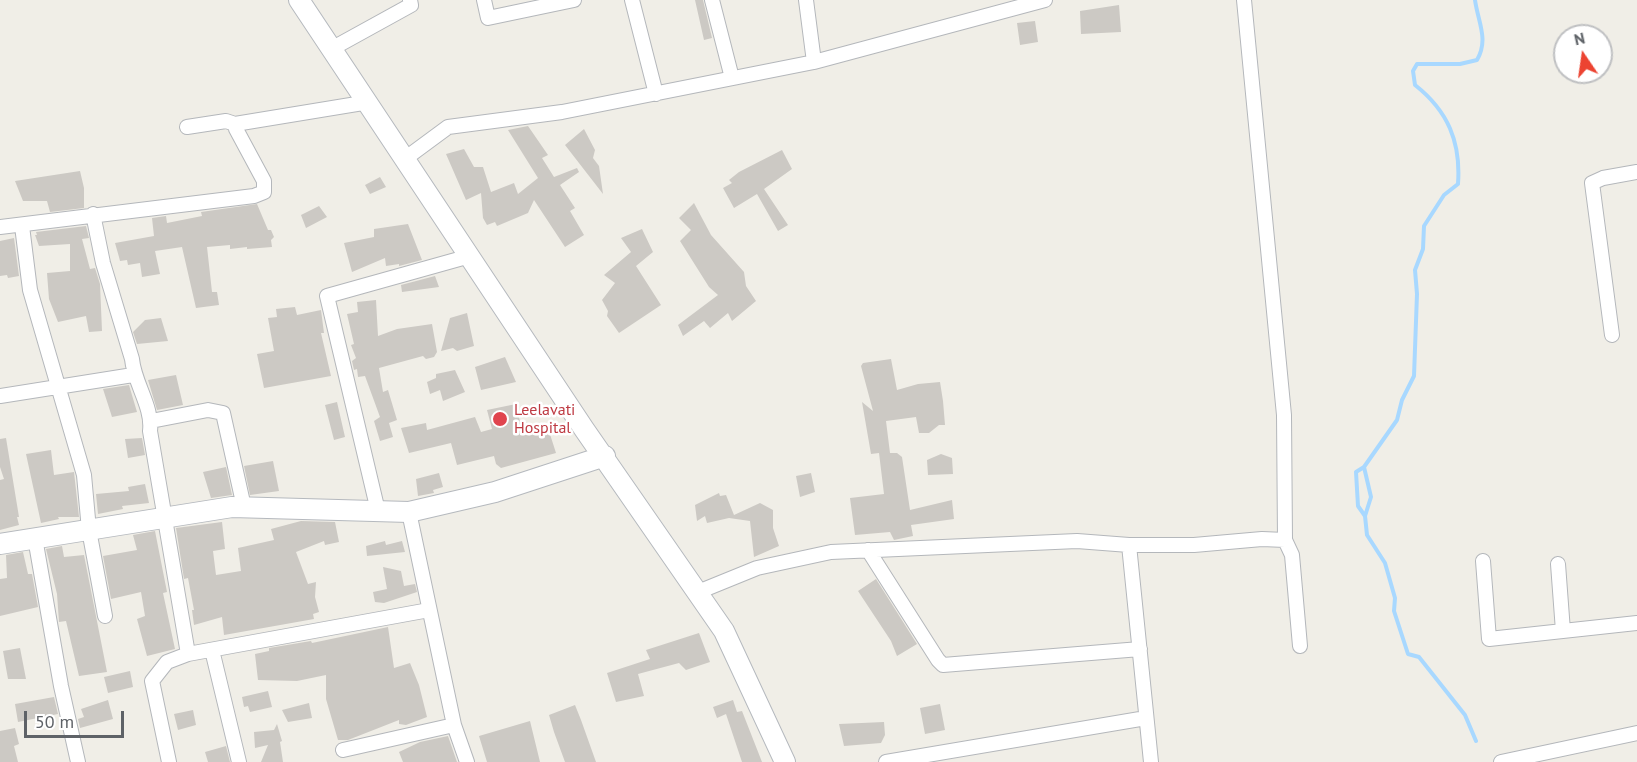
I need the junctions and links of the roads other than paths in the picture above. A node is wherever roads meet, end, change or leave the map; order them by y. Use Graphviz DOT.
graph roads {
  1 [pos="299,0"];
  2 [pos="410,0"];
  3 [pos="484,0"];
  4 [pos="632,0"];
  5 [pos="712,0"];
  6 [pos="806,0"];
  7 [pos="1045,0"];
  8 [pos="1244,0"];
  9 [pos="566,1"];
  10 [pos="333,48"];
  11 [pos="814,62"];
  12 [pos="732,78"];
  13 [pos="656,93"];
  14 [pos="369,102"];
  15 [pos="236,124"];
  16 [pos="187,127"];
  17 [pos="406,159"];
  18 [pos="1637,172"];
  19 [pos="93,214"];
  20 [pos="22,226"];
  21 [pos="0,227"];
  22 [pos="470,256"];
  23 [pos="1612,335"];
  24 [pos="133,375"];
  25 [pos="57,387"];
  26 [pos="0,396"];
  27 [pos="151,421"];
  28 [pos="605,456"];
  29 [pos="244,507"];
  30 [pos="378,511"];
  31 [pos="410,512"];
  32 [pos="163,518"];
  33 [pos="89,530"];
  34 [pos="35,538"];
  35 [pos="1285,540"];
  36 [pos="0,544"];
  37 [pos="1130,545"];
  38 [pos="868,550"];
  39 [pos="1483,561"];
  40 [pos="1558,564"];
  41 [pos="698,592"];
  42 [pos="429,610"];
  43 [pos="105,616"];
  44 [pos="1637,623"];
  45 [pos="1563,632"];
  46 [pos="1300,646"];
  47 [pos="1140,649"];
  48 [pos="212,650"];
  49 [pos="188,654"];
  50 [pos="1146,718"];
  51 [pos="454,725"];
  52 [pos="1637,733"];
  53 [pos="343,750"];
  54 [pos="78,762"];
  55 [pos="169,762"];
  56 [pos="239,762"];
  57 [pos="467,762"];
  58 [pos="785,762"];
  59 [pos="886,762"];
  60 [pos="1150,762"];
  61 [pos="1501,762"];
  1 -- 10 [label="main road"];
  2 -- 10 [label="street"];
  3 -- 9 [label="street"];
  4 -- 13 [label="street"];
  5 -- 12 [label="street"];
  6 -- 11 [label="street"];
  7 -- 11 [label="street"];
  8 -- 35 [label="street"];
  10 -- 14 [label="main road"];
  11 -- 12 [label="street"];
  12 -- 13 [label="street"];
  13 -- 17 [label="street"];
  14 -- 15 [label="street"];
  14 -- 17 [label="main road"];
  15 -- 16 [label="street"];
  15 -- 19 [label="street"];
  17 -- 22 [label="main road"];
  18 -- 23 [label="street"];
  19 -- 20 [label="street"];
  19 -- 24 [label="street"];
  20 -- 21 [label="street"];
  20 -- 25 [label="street"];
  22 -- 28 [label="main road"];
  22 -- 30 [label="street"];
  24 -- 25 [label="street"];
  24 -- 27 [label="street"];
  25 -- 26 [label="street"];
  25 -- 33 [label="street"];
  27 -- 29 [label="street"];
  27 -- 32 [label="street"];
  28 -- 31 [label="main road"];
  28 -- 41 [label="main road"];
  29 -- 30 [label="main road"];
  29 -- 32 [label="main road"];
  30 -- 31 [label="main road"];
  31 -- 42 [label="street"];
  32 -- 33 [label="main road"];
  32 -- 49 [label="street"];
  33 -- 34 [label="main road"];
  33 -- 43 [label="street"];
  34 -- 36 [label="main road"];
  34 -- 54 [label="street"];
  35 -- 37 [label="street"];
  35 -- 46 [label="street"];
  37 -- 38 [label="street"];
  37 -- 47 [label="street"];
  38 -- 41 [label="street"];
  38 -- 47 [label="street"];
  39 -- 45 [label="street"];
  40 -- 45 [label="street"];
  41 -- 58 [label="main road"];
  42 -- 48 [label="street"];
  42 -- 51 [label="street"];
  44 -- 45 [label="street"];
  47 -- 50 [label="street"];
  48 -- 49 [label="street"];
  48 -- 56 [label="street"];
  49 -- 55 [label="street"];
  50 -- 59 [label="street"];
  50 -- 60 [label="street"];
  51 -- 53 [label="street"];
  51 -- 57 [label="street"];
  52 -- 61 [label="street"];
}
